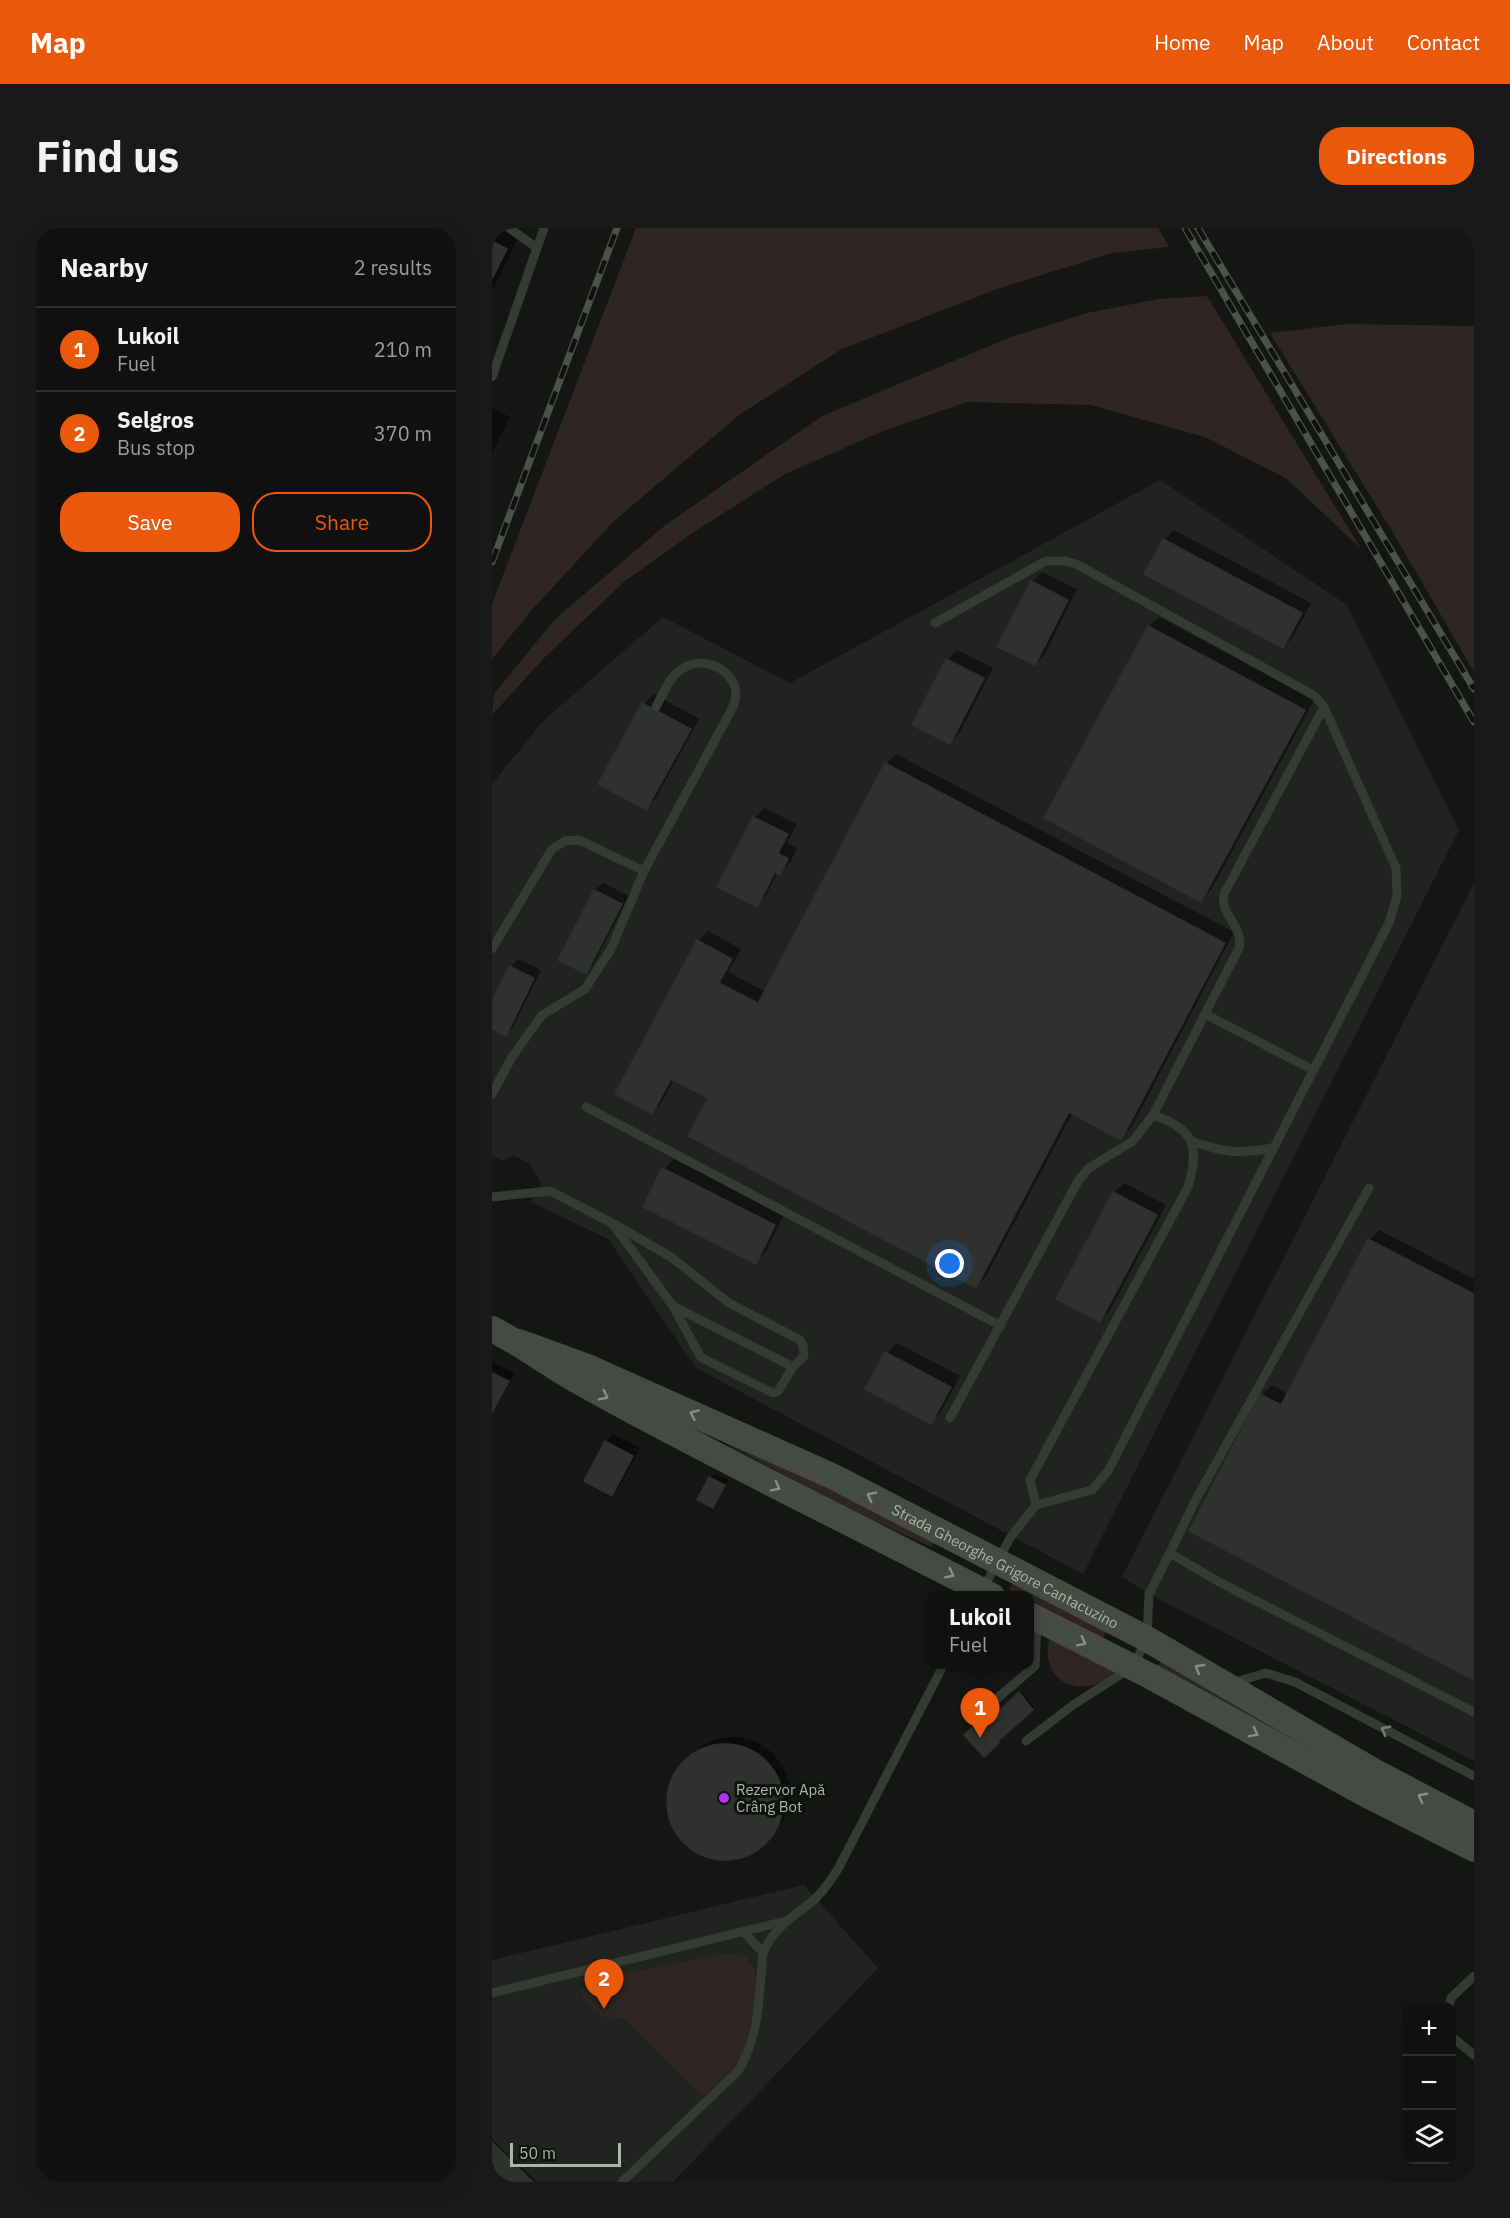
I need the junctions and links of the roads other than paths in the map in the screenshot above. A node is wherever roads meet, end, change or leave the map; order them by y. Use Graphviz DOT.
graph roads {
  1 [pos="509,228"];
  2 [pos="544,228"];
  3 [pos="537,248"];
  4 [pos="492,377"];
  5 [pos="935,623"];
  6 [pos="656,707"];
  7 [pos="1324,707"];
  8 [pos="644,871"];
  9 [pos="492,949"];
  10 [pos="1205,1014"];
  11 [pos="1313,1070"];
  12 [pos="492,1094"];
  13 [pos="586,1107"];
  14 [pos="1153,1115"];
  15 [pos="1191,1141"];
  16 [pos="1273,1148"];
  17 [pos="1369,1188"];
  18 [pos="492,1197"];
  19 [pos="612,1223"];
  20 [pos="673,1306"];
  21 [pos="1001,1326"];
  22 [pos="492,1329"];
  23 [pos="519,1342"];
  24 [pos="794,1367"];
  25 [pos="950,1418"];
  26 [pos="1036,1505"];
  27 [pos="1170,1554"];
  28 [pos="997,1562"];
  29 [pos="979,1591"];
  30 [pos="986,1591"];
  31 [pos="1034,1618"];
  32 [pos="1147,1639"];
  33 [pos="1034,1642"];
  34 [pos="1034,1667"];
  35 [pos="1132,1667"];
  36 [pos="942,1669"];
  37 [pos="1031,1669"];
  38 [pos="1226,1685"];
  39 [pos="994,1701"];
  40 [pos="1474,1712"];
  41 [pos="1026,1741"];
  42 [pos="1474,1776"];
  43 [pos="1474,1824"];
  44 [pos="1474,1849"];
  45 [pos="782,1922"];
  46 [pos="744,1932"];
  47 [pos="763,1953"];
  48 [pos="1474,1976"];
  49 [pos="492,1993"];
  50 [pos="1450,2002"];
  51 [pos="1456,2040"];
  52 [pos="1474,2055"];
  53 [pos="622,2182"];
  1 -- 3 [label="lane"];
  2 -- 3 [label="lane"];
  3 -- 4 [label="lane"];
  5 -- 7 [label="lane"];
  6 -- 8 [label="lane"];
  7 -- 10 [label="lane"];
  7 -- 11 [label="lane"];
  8 -- 9 [label="lane"];
  8 -- 12 [label="lane"];
  10 -- 11 [label="lane"];
  10 -- 14 [label="lane"];
  11 -- 16 [label="lane"];
  13 -- 21 [label="lane"];
  14 -- 15 [label="lane"];
  14 -- 21 [label="lane"];
  15 -- 16 [label="lane"];
  15 -- 26 [label="lane"];
  16 -- 26 [label="lane"];
  17 -- 27 [label="lane"];
  18 -- 19 [label="lane"];
  19 -- 20 [label="lane"];
  19 -- 24 [label="lane"];
  20 -- 24 [label="lane"];
  20 -- 24 [label="lane"];
  21 -- 25 [label="lane"];
  22 -- 23 [label="main road, Strada Gheorghe Grigore Cantacuzino"];
  28 -- 23 [label="main road, Strada Gheorghe Grigore Cantacuzino, one-way"];
  23 -- 29 [label="main road, Strada Gheorghe Grigore Cantacuzino, one-way"];
  26 -- 28 [label="lane"];
  27 -- 32 [label="lane"];
  27 -- 40 [label="lane"];
  28 -- 30 [label="lane"];
  28 -- 32 [label="main road, Strada Gheorghe Grigore Cantacuzino"];
  31 -- 35 [label="main road, one-way"];
  32 -- 35 [label="lane"];
  38 -- 32 [label="main road, Strada Gheorghe Grigore Cantacuzino, one-way"];
  33 -- 34 [label="lane"];
  35 -- 41 [label="lane"];
  35 -- 44 [label="main road, one-way"];
  36 -- 45 [label="lane"];
  37 -- 39 [label="lane"];
  42 -- 38 [label="lane, one-way"];
  43 -- 38 [label="main road, Strada Gheorghe Grigore Cantacuzino, one-way"];
  45 -- 46 [label="lane"];
  45 -- 47 [label="lane"];
  46 -- 47 [label="lane"];
  46 -- 49 [label="lane"];
  47 -- 53 [label="lane"];
  48 -- 50 [label="lane"];
  51 -- 52 [label="lane"];
}
